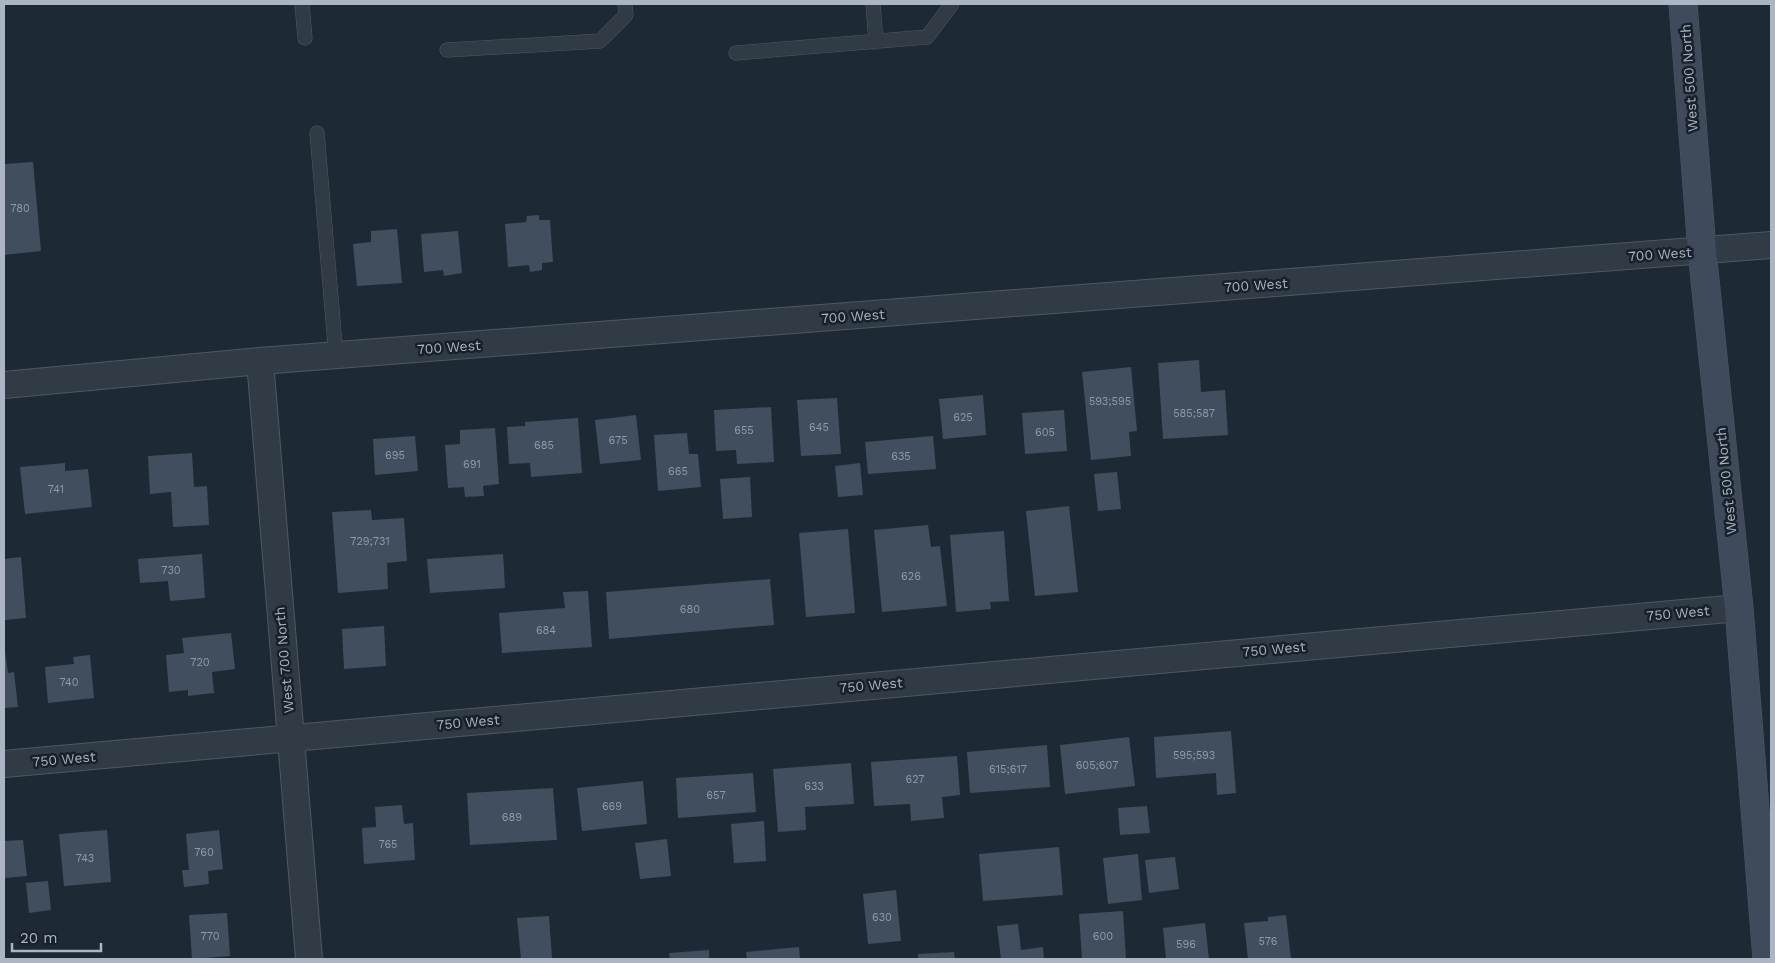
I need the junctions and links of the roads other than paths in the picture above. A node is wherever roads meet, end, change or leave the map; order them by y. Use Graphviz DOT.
graph roads {
  1 [pos="302,4"];
  2 [pos="625,4"];
  3 [pos="873,4"];
  4 [pos="952,4"];
  5 [pos="1683,4"];
  6 [pos="305,38"];
  7 [pos="876,42"];
  8 [pos="447,50"];
  9 [pos="736,53"];
  10 [pos="317,133"];
  11 [pos="1771,245"];
  12 [pos="1702,251"];
  13 [pos="336,356"];
  14 [pos="260,362"];
  15 [pos="4,385"];
  16 [pos="1738,608"];
  17 [pos="290,738"];
  18 [pos="4,764"];
  19 [pos="1767,909"];
  20 [pos="309,959"];
  21 [pos="1767,959"];
  1 -- 6 [label="lane"];
  2 -- 8 [label="lane"];
  3 -- 7 [label="lane"];
  4 -- 7 [label="lane"];
  5 -- 12 [label="street, West 500 North"];
  7 -- 9 [label="lane"];
  10 -- 13 [label="lane"];
  11 -- 12 [label="street, 700 West"];
  12 -- 13 [label="street, 700 West"];
  12 -- 16 [label="street, West 500 North"];
  13 -- 14 [label="street, 700 West"];
  14 -- 15 [label="street, 700 West"];
  14 -- 17 [label="street, West 700 North"];
  16 -- 17 [label="street, 750 West"];
  16 -- 19 [label="street, West 500 North"];
  17 -- 18 [label="street, 750 West"];
  17 -- 20 [label="street, West 700 North"];
  19 -- 21 [label="street, West 500 North"];
}
